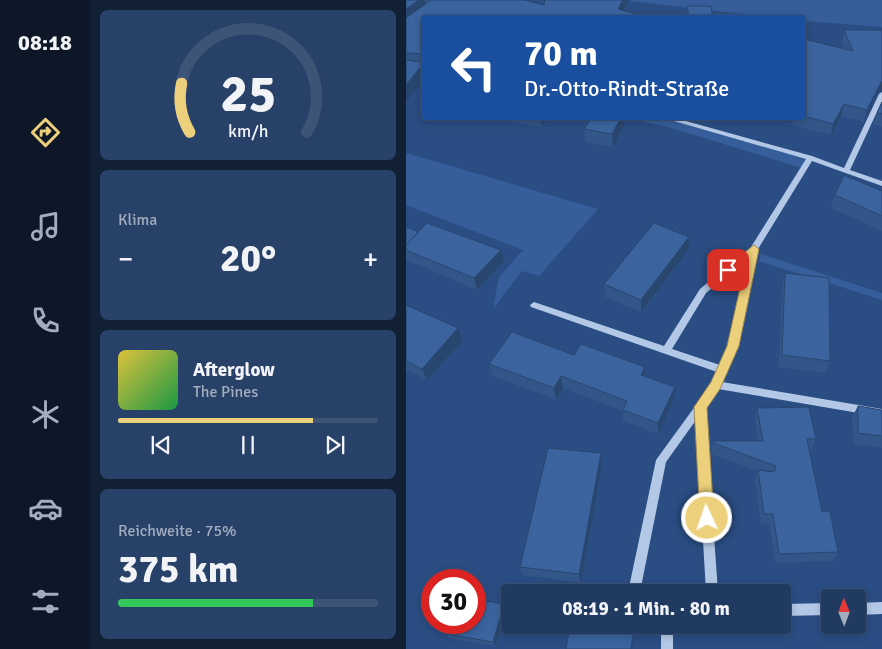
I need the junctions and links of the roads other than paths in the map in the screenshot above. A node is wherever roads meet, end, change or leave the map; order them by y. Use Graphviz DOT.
graph roads {
  1 [pos="882,94"];
  2 [pos="677,120"];
  3 [pos="810,158"];
  4 [pos="846,170"];
  5 [pos="882,184"];
  6 [pos="754,249"];
  7 [pos="534,305"];
  8 [pos="666,351"];
  9 [pos="722,370"];
  10 [pos="716,385"];
  11 [pos="700,407"];
  12 [pos="882,413"];
  13 [pos="636,584"];
  14 [pos="711,584"];
  15 [pos="882,608"];
  16 [pos="821,609"];
  17 [pos="866,609"];
  18 [pos="791,610"];
  19 [pos="667,634"];
  20 [pos="667,649"];
  1 -- 4 [label="street"];
  2 -- 3 [label="street"];
  3 -- 4 [label="street"];
  3 -- 6 [label="street"];
  4 -- 5 [label="street"];
  6 -- 8 [label="street"];
  6 -- 9 [label="street"];
  7 -- 8 [label="street"];
  8 -- 9 [label="street"];
  9 -- 10 [label="street"];
  10 -- 11 [label="street"];
  10 -- 12 [label="street"];
  11 -- 13 [label="street"];
  11 -- 14 [label="street"];
  15 -- 17 [label="street"];
  16 -- 18 [label="street"];
  19 -- 20 [label="street"];
}
